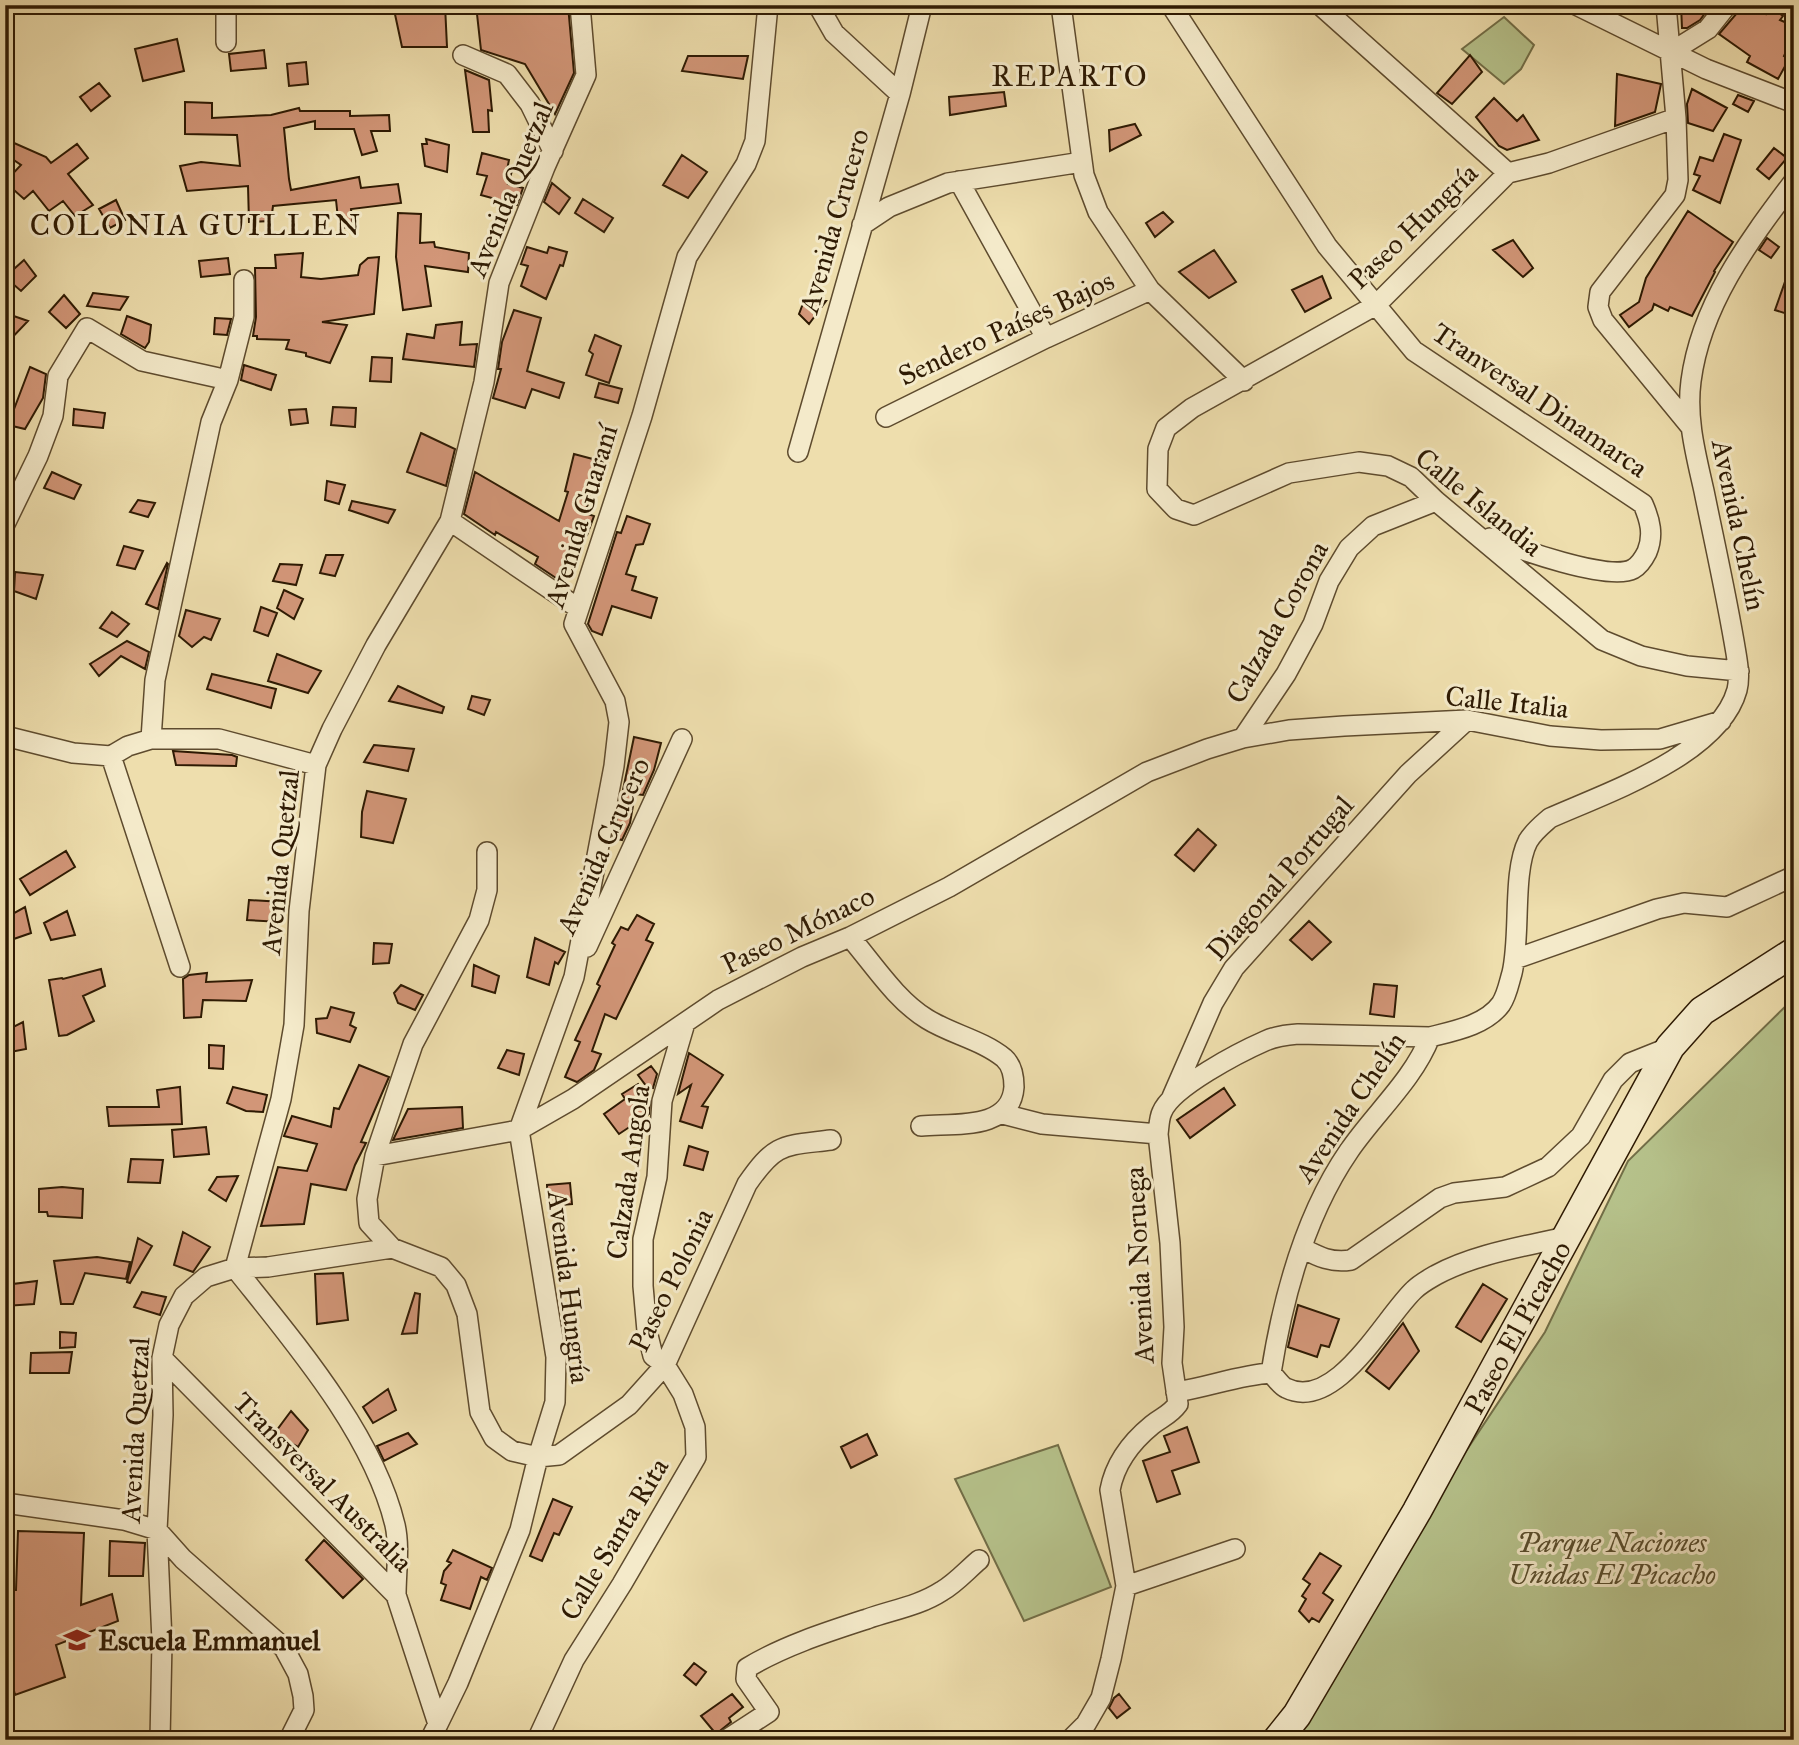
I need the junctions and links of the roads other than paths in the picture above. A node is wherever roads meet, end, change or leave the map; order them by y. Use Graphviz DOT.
graph roads {
  1 [pos="226,5"];
  2 [pos="580,5"];
  3 [pos="768,5"];
  4 [pos="818,5"];
  5 [pos="922,5"];
  6 [pos="1061,5"];
  7 [pos="1171,5"];
  8 [pos="1320,5"];
  9 [pos="1576,5"];
  10 [pos="1665,5"];
  11 [pos="1727,5"];
  12 [pos="226,42"];
  13 [pos="1671,52"];
  14 [pos="463,55"];
  15 [pos="900,94"];
  16 [pos="1794,103"];
  17 [pos="1676,118"];
  18 [pos="553,151"];
  19 [pos="1082,162"];
  20 [pos="1508,173"];
  21 [pos="960,181"];
  22 [pos="1794,181"];
  23 [pos="862,225"];
  24 [pos="244,280"];
  25 [pos="1150,290"];
  26 [pos="1376,305"];
  27 [pos="1046,338"];
  28 [pos="228,380"];
  29 [pos="1244,381"];
  30 [pos="886,417"];
  31 [pos="1690,426"];
  32 [pos="1166,428"];
  33 [pos="798,452"];
  34 [pos="1436,501"];
  35 [pos="450,521"];
  36 [pos="5,524"];
  37 [pos="1470,529"];
  38 [pos="578,608"];
  39 [pos="1738,671"];
  40 [pos="1466,720"];
  41 [pos="1721,720"];
  42 [pos="5,736"];
  43 [pos="1243,738"];
  44 [pos="151,739"];
  45 [pos="682,739"];
  46 [pos="111,756"];
  47 [pos="316,765"];
  48 [pos="486,852"];
  49 [pos="1794,876"];
  50 [pos="850,937"];
  51 [pos="1794,952"];
  52 [pos="1515,959"];
  53 [pos="180,967"];
  54 [pos="574,977"];
  55 [pos="685,1024"];
  56 [pos="1430,1037"];
  57 [pos="1670,1047"];
  58 [pos="1172,1097"];
  59 [pos="1003,1114"];
  60 [pos="921,1126"];
  61 [pos="519,1130"];
  62 [pos="1158,1134"];
  63 [pos="831,1140"];
  64 [pos="375,1156"];
  65 [pos="1565,1237"];
  66 [pos="392,1248"];
  67 [pos="1302,1248"];
  68 [pos="235,1268"];
  69 [pos="162,1358"];
  70 [pos="665,1365"];
  71 [pos="1272,1373"];
  72 [pos="1176,1392"];
  73 [pos="538,1457"];
  74 [pos="5,1503"];
  75 [pos="157,1530"];
  76 [pos="1235,1549"];
  77 [pos="979,1560"];
  78 [pos="1126,1586"];
  79 [pos="397,1595"];
  80 [pos="434,1732"];
  81 [pos="160,1740"];
  82 [pos="289,1740"];
  83 [pos="537,1740"];
  84 [pos="726,1740"];
  85 [pos="1070,1740"];
  86 [pos="1277,1740"];
  1 -- 12 [label="street"];
  2 -- 18 [label="street, Avenida Quetzal"];
  3 -- 38 [label="street, Avenida Guaraní"];
  4 -- 15 [label="street"];
  5 -- 15 [label="street, Avenida Crucero"];
  6 -- 19 [label="street"];
  7 -- 26 [label="street, Tranversal Dinamarca"];
  8 -- 20 [label="street"];
  9 -- 13 [label="street"];
  10 -- 13 [label="street"];
  11 -- 13 [label="street"];
  13 -- 16 [label="street"];
  13 -- 17 [label="street"];
  14 -- 18 [label="street"];
  15 -- 23 [label="street, Avenida Crucero"];
  17 -- 20 [label="street, Paseo Hungría"];
  17 -- 31 [label="street"];
  18 -- 35 [label="street, Avenida Quetzal"];
  19 -- 21 [label="street"];
  19 -- 25 [label="street"];
  20 -- 26 [label="street, Paseo Hungría"];
  21 -- 23 [label="street"];
  21 -- 27 [label="street"];
  22 -- 31 [label="street, Avenida Chelín"];
  23 -- 33 [label="street, Avenida Crucero"];
  24 -- 28 [label="street"];
  25 -- 27 [label="street, Sendero Países Bajos"];
  25 -- 29 [label="street"];
  26 -- 29 [label="street, Paseo Hungría"];
  26 -- 37 [label="street, Tranversal Dinamarca"];
  27 -- 30 [label="street, Sendero Países Bajos"];
  28 -- 36 [label="street"];
  28 -- 44 [label="street"];
  29 -- 32 [label="street, Paseo Hungría"];
  31 -- 39 [label="street, Avenida Chelín"];
  32 -- 34 [label="street, Calle Islandia"];
  34 -- 37 [label="street, Calle Islandia"];
  34 -- 43 [label="street, Calzada Corona"];
  35 -- 38 [label="street"];
  35 -- 47 [label="street, Avenida Quetzal"];
  37 -- 39 [label="street, Calle Islandia"];
  38 -- 54 [label="street, Avenida Guaraní"];
  39 -- 41 [label="street, Avenida Chelín"];
  40 -- 41 [label="street, Calle Italia"];
  40 -- 43 [label="street, Calle Italia"];
  40 -- 58 [label="street, Diagonal Portugal"];
  41 -- 52 [label="street, Avenida Chelín"];
  42 -- 46 [label="street"];
  43 -- 50 [label="street, Paseo Mónaco"];
  44 -- 46 [label="street"];
  44 -- 47 [label="street"];
  45 -- 54 [label="street, Avenida Crucero"];
  46 -- 53 [label="street"];
  47 -- 68 [label="street, Avenida Quetzal"];
  48 -- 64 [label="street"];
  49 -- 52 [label="street"];
  50 -- 55 [label="street, Paseo Mónaco"];
  50 -- 59 [label="street"];
  51 -- 57 [label="street, Paseo El Picacho"];
  52 -- 56 [label="street, Avenida Chelín"];
  54 -- 61 [label="street, Avenida Guaraní"];
  55 -- 61 [label="street, Paseo Mónaco"];
  55 -- 70 [label="street, Calzada Angola"];
  56 -- 58 [label="street"];
  56 -- 67 [label="street, Avenida Chelín"];
  57 -- 65 [label="street, Paseo El Picacho"];
  57 -- 67 [label="street"];
  58 -- 62 [label="street"];
  59 -- 60 [label="street"];
  59 -- 62 [label="street"];
  61 -- 64 [label="street, Paseo Mónaco"];
  61 -- 73 [label="street, Avenida Hungría"];
  62 -- 72 [label="street, Avenida Noruega"];
  63 -- 70 [label="street, Paseo Polonia"];
  64 -- 66 [label="street"];
  65 -- 71 [label="street"];
  65 -- 86 [label="street, Paseo El Picacho"];
  66 -- 68 [label="street"];
  66 -- 73 [label="street"];
  67 -- 71 [label="street, Avenida Chelín"];
  68 -- 69 [label="street, Avenida Quetzal"];
  68 -- 79 [label="street"];
  69 -- 75 [label="street, Avenida Quetzal"];
  69 -- 79 [label="street, Transversal Australia"];
  70 -- 73 [label="street, Paseo Polonia"];
  70 -- 83 [label="street, Calle Santa Rita"];
  71 -- 72 [label="street"];
  72 -- 78 [label="street"];
  73 -- 80 [label="street, Avenida Hungría"];
  74 -- 75 [label="street"];
  75 -- 81 [label="street, Avenida Quetzal"];
  75 -- 82 [label="street"];
  76 -- 78 [label="street"];
  77 -- 84 [label="street"];
  78 -- 85 [label="street"];
  79 -- 80 [label="street, Transversal Australia"];
}
